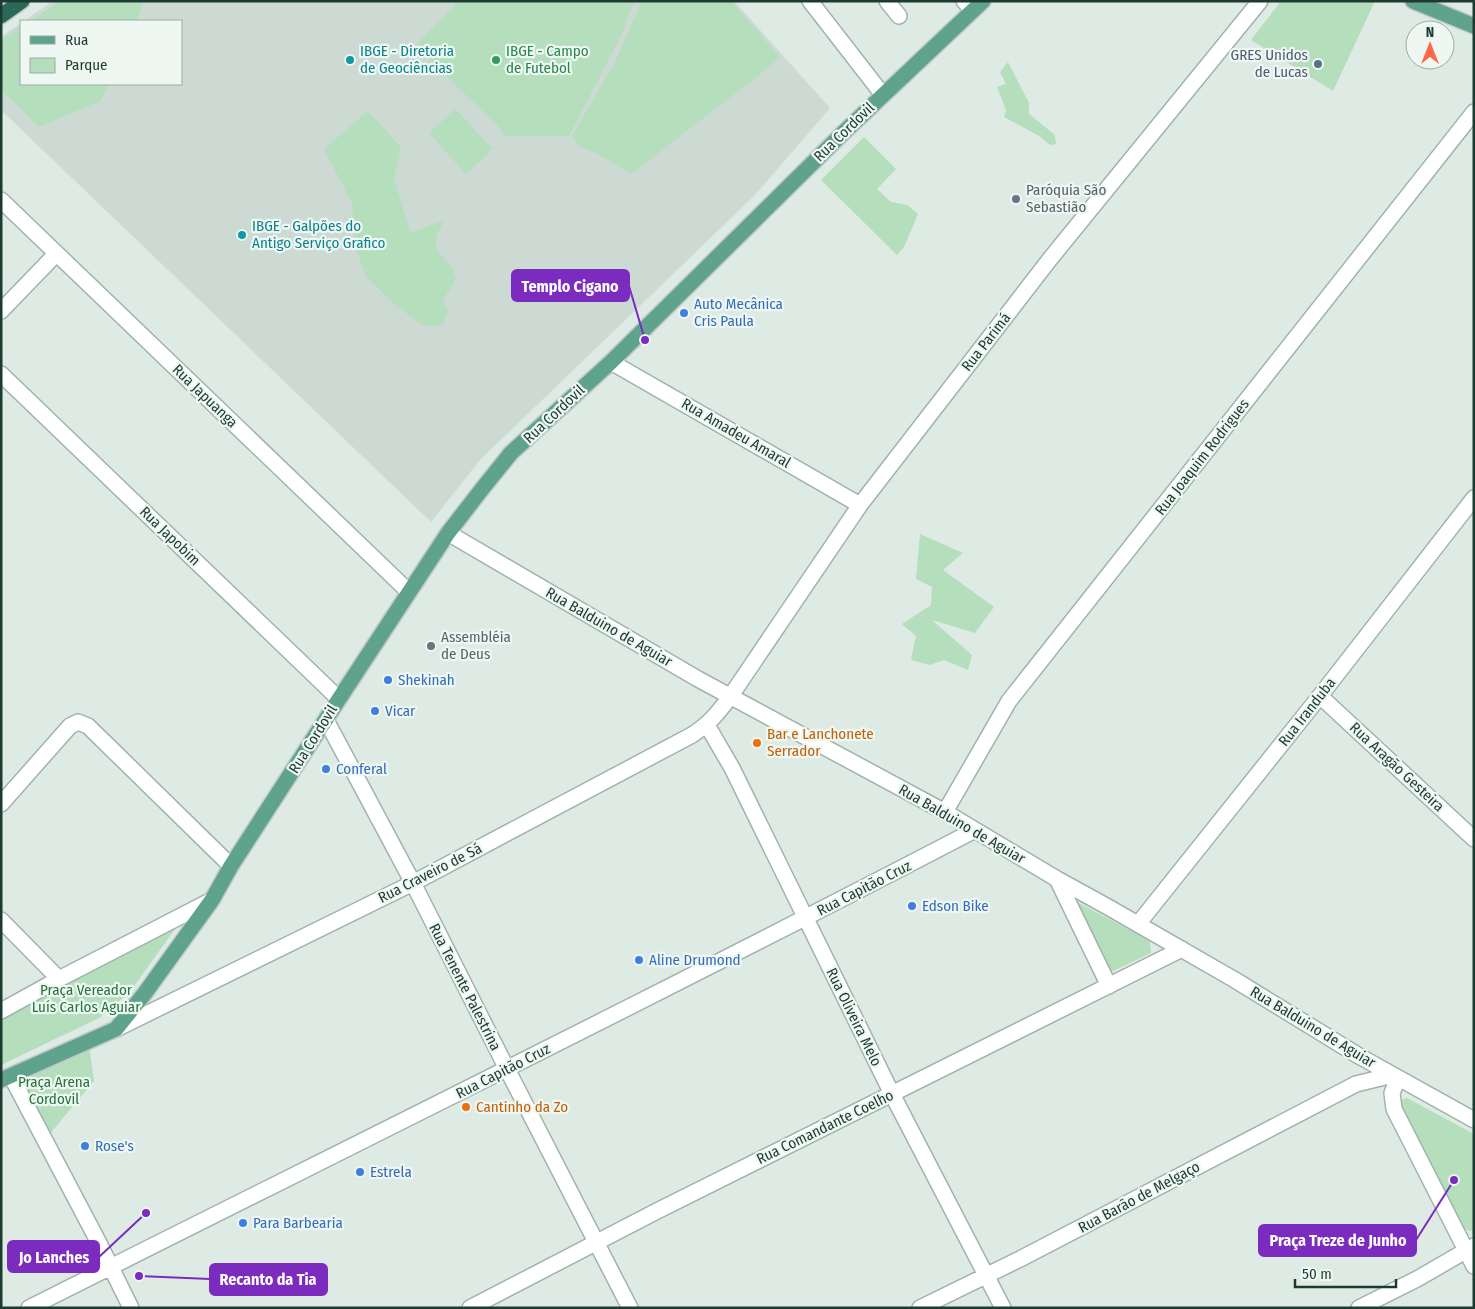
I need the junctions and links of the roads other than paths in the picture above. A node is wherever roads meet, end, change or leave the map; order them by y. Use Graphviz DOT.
graph roads {
  1 [pos="22,1"];
  2 [pos="810,1"];
  3 [pos="887,1"];
  4 [pos="1260,1"];
  5 [pos="1413,1"];
  6 [pos="973,4"];
  7 [pos="1,16"];
  8 [pos="899,16"];
  9 [pos="1474,26"];
  10 [pos="883,95"];
  11 [pos="1474,112"];
  12 [pos="1,200"];
  13 [pos="56,254"];
  14 [pos="1,311"];
  15 [pos="611,362"];
  16 [pos="1,374"];
  17 [pos="1474,498"];
  18 [pos="860,505"];
  19 [pos="448,534"];
  20 [pos="409,592"];
  21 [pos="1320,696"];
  22 [pos="730,697"];
  23 [pos="339,699"];
  24 [pos="326,720"];
  25 [pos="707,725"];
  26 [pos="1,804"];
  27 [pos="945,812"];
  28 [pos="975,830"];
  29 [pos="1474,839"];
  30 [pos="232,866"];
  31 [pos="1057,879"];
  32 [pos="413,883"];
  33 [pos="212,900"];
  34 [pos="806,918"];
  35 [pos="1,920"];
  36 [pos="1138,924"];
  37 [pos="1182,949"];
  38 [pos="59,979"];
  39 [pos="1109,986"];
  40 [pos="1,1011"];
  41 [pos="116,1029"];
  42 [pos="1359,1056"];
  43 [pos="506,1069"];
  44 [pos="1395,1077"];
  45 [pos="6,1078"];
  46 [pos="1359,1083"];
  47 [pos="892,1094"];
  48 [pos="1392,1099"];
  49 [pos="1474,1120"];
  50 [pos="597,1242"];
  51 [pos="1470,1249"];
  52 [pos="1474,1266"];
  53 [pos="111,1267"];
  54 [pos="986,1276"];
  55 [pos="29,1308"];
  56 [pos="131,1308"];
  57 [pos="470,1308"];
  58 [pos="630,1308"];
  59 [pos="920,1308"];
  60 [pos="1003,1308"];
  61 [pos="1359,1308"];
  1 -- 7 [label="highway"];
  2 -- 10 [label="street"];
  3 -- 8 [label="street"];
  4 -- 18 [label="street, Rua Parimá"];
  5 -- 9 [label="main road"];
  6 -- 10 [label="main road, Rua Cordovil"];
  10 -- 15 [label="main road, Rua Cordovil"];
  11 -- 27 [label="street, Rua Joaquim Rodrigues"];
  12 -- 13 [label="street, Rua Japuanga"];
  13 -- 14 [label="street"];
  13 -- 20 [label="street, Rua Japuanga"];
  15 -- 18 [label="street, Rua Amadeu Amaral"];
  15 -- 19 [label="main road, Rua Cordovil"];
  16 -- 23 [label="street, Rua Japobim"];
  17 -- 21 [label="street, Rua Iranduba"];
  18 -- 22 [label="street, Rua Parimá"];
  19 -- 20 [label="main road, Rua Cordovil"];
  19 -- 22 [label="street, Rua Balduino de Aguiar"];
  20 -- 23 [label="main road, Rua Cordovil"];
  21 -- 29 [label="street, Rua Aragão Gesteira"];
  21 -- 36 [label="street, Rua Iranduba"];
  22 -- 25 [label="street, Rua Craveiro de Sá"];
  22 -- 27 [label="street, Rua Balduino de Aguiar"];
  23 -- 24 [label="main road, Rua Cordovil"];
  24 -- 30 [label="main road, Rua Cordovil"];
  24 -- 32 [label="street, Rua Tenente Palestrina"];
  25 -- 32 [label="street, Rua Craveiro de Sá"];
  25 -- 34 [label="street, Rua Oliveira Melo"];
  26 -- 30 [label="street"];
  27 -- 28 [label="street, Rua Balduino de Aguiar"];
  28 -- 31 [label="street, Rua Balduino de Aguiar"];
  28 -- 34 [label="street, Rua Capitão Cruz"];
  30 -- 33 [label="main road, Rua Cordovil"];
  31 -- 36 [label="street, Rua Balduino de Aguiar"];
  31 -- 39 [label="street"];
  32 -- 41 [label="street, Rua Craveiro de Sá"];
  32 -- 43 [label="street, Rua Tenente Palestrina"];
  33 -- 38 [label="street"];
  33 -- 41 [label="main road, Rua Cordovil"];
  34 -- 43 [label="street, Rua Capitão Cruz"];
  34 -- 47 [label="street, Rua Oliveira Melo"];
  35 -- 38 [label="street"];
  36 -- 37 [label="street, Rua Balduino de Aguiar"];
  37 -- 39 [label="street, Rua Comandante Coelho"];
  37 -- 42 [label="street, Rua Balduino de Aguiar"];
  38 -- 40 [label="street"];
  39 -- 47 [label="street, Rua Comandante Coelho"];
  41 -- 45 [label="main road, Rua Cordovil"];
  42 -- 44 [label="street, Rua Balduino de Aguiar"];
  42 -- 46 [label="street"];
  43 -- 50 [label="street, Rua Tenente Palestrina"];
  43 -- 53 [label="street, Rua Capitão Cruz"];
  44 -- 46 [label="street, Rua Barão de Melgaço"];
  44 -- 48 [label="street"];
  44 -- 49 [label="street, Rua Balduino de Aguiar"];
  45 -- 53 [label="street"];
  46 -- 48 [label="street"];
  46 -- 54 [label="street, Rua Barão de Melgaço"];
  47 -- 50 [label="street, Rua Comandante Coelho"];
  47 -- 54 [label="street, Rua Oliveira Melo"];
  48 -- 51 [label="street"];
  50 -- 57 [label="street, Rua Comandante Coelho"];
  50 -- 58 [label="street, Rua Tenente Palestrina"];
  51 -- 52 [label="street"];
  51 -- 61 [label="street"];
  53 -- 55 [label="street, Rua Capitão Cruz"];
  53 -- 56 [label="street"];
  54 -- 59 [label="street, Rua Barão de Melgaço"];
  54 -- 60 [label="street, Rua Oliveira Melo"];
}
